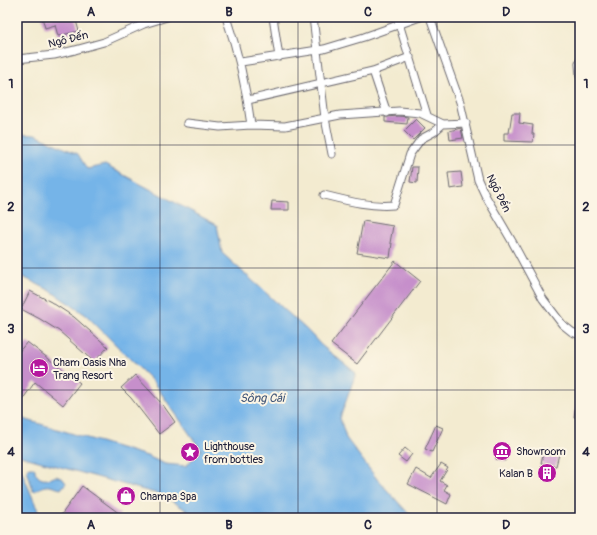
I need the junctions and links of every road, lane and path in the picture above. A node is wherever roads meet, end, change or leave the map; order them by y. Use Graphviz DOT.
graph roads {
  1 [pos="167,17"];
  2 [pos="226,17"];
  3 [pos="273,17"];
  4 [pos="313,17"];
  5 [pos="420,17"];
  6 [pos="430,17"];
  7 [pos="398,20"];
  8 [pos="317,51"];
  9 [pos="279,57"];
  10 [pos="410,57"];
  11 [pos="17,59"];
  12 [pos="580,61"];
  13 [pos="241,62"];
  14 [pos="373,71"];
  15 [pos="580,76"];
  16 [pos="321,84"];
  17 [pos="248,100"];
  18 [pos="387,113"];
  19 [pos="427,116"];
  20 [pos="325,118"];
  21 [pos="187,123"];
  22 [pos="443,124"];
  23 [pos="466,124"];
  24 [pos="250,125"];
  25 [pos="332,154"];
  26 [pos="324,195"];
  27 [pos="580,335"];
  1 -- 11 [label="street, Ngô Đến"];
  2 -- 13 [label="street"];
  3 -- 9 [label="street"];
  4 -- 8 [label="street"];
  5 -- 7 [label="street"];
  6 -- 23 [label="street, Ngô Đến"];
  7 -- 8 [label="street"];
  7 -- 10 [label="street"];
  8 -- 9 [label="street"];
  8 -- 16 [label="street"];
  9 -- 13 [label="street"];
  10 -- 14 [label="street"];
  10 -- 19 [label="street"];
  12 -- 15 [label="street"];
  13 -- 17 [label="street"];
  14 -- 16 [label="street"];
  14 -- 18 [label="street"];
  16 -- 17 [label="street"];
  16 -- 20 [label="street"];
  17 -- 24 [label="street"];
  18 -- 19 [label="street"];
  18 -- 20 [label="street"];
  19 -- 22 [label="street"];
  20 -- 24 [label="street"];
  20 -- 25 [label="street"];
  21 -- 24 [label="street"];
  22 -- 23 [label="street"];
  22 -- 26 [label="street"];
  23 -- 27 [label="street, Ngô Đến"];
}
